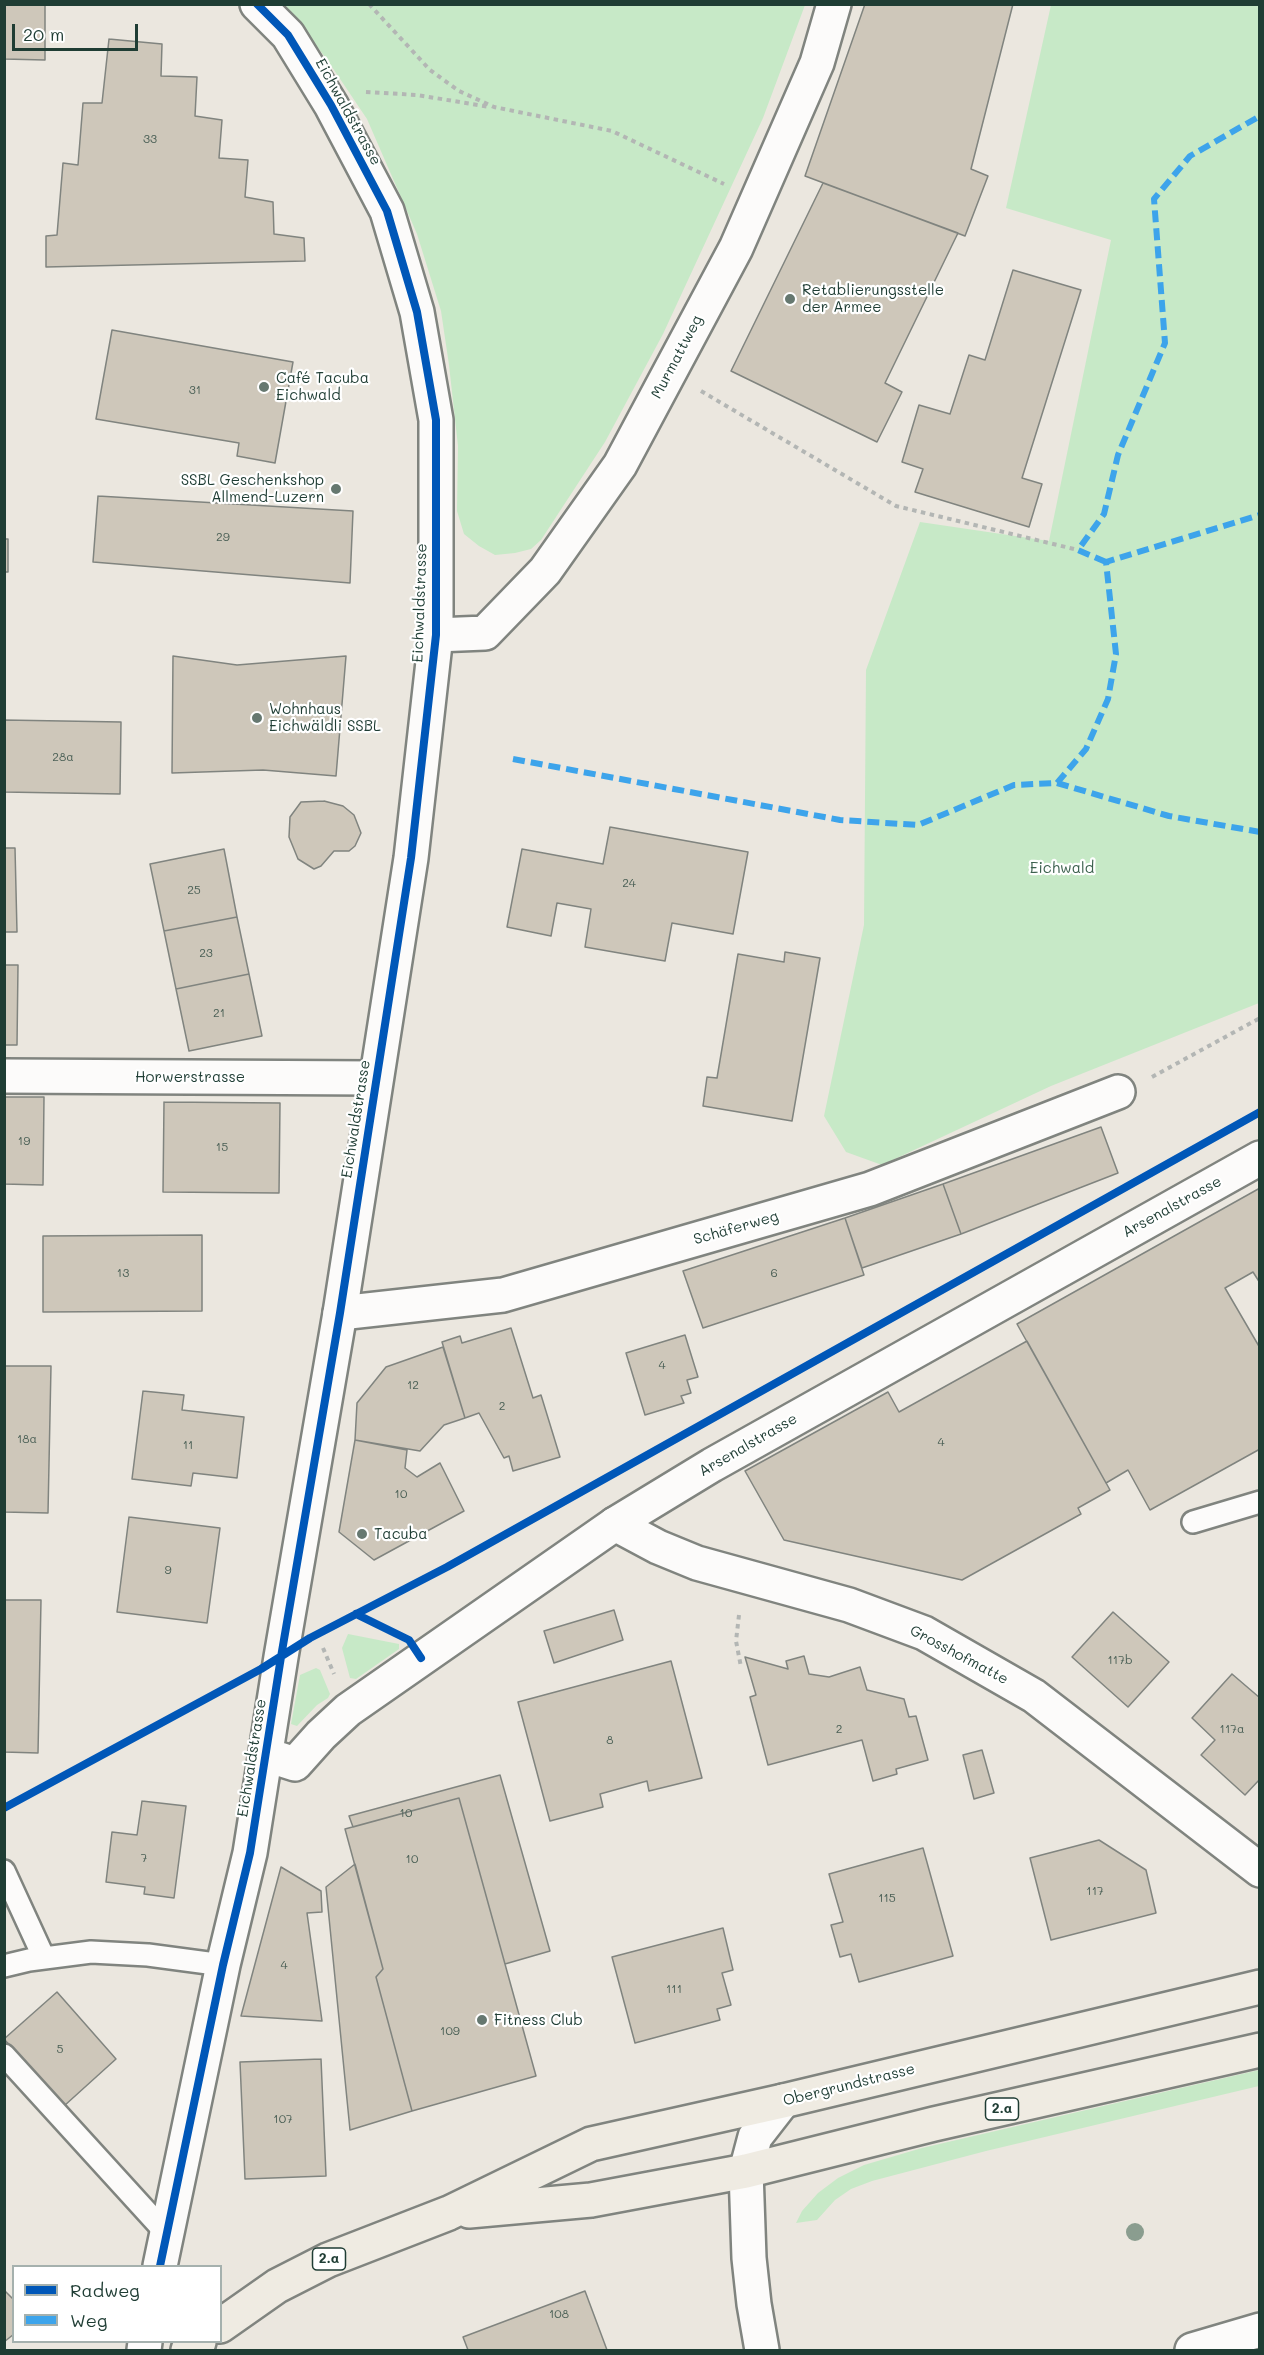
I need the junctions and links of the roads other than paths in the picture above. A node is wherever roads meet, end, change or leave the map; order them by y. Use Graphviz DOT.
graph roads {
  1 [pos="257,4"];
  2 [pos="834,4"];
  3 [pos="436,635"];
  4 [pos="4,1076"];
  5 [pos="376,1078"];
  6 [pos="1118,1092"];
  7 [pos="1260,1158"];
  8 [pos="340,1313"];
  9 [pos="1260,1502"];
  10 [pos="1193,1522"];
  11 [pos="615,1524"];
  12 [pos="267,1755"];
  13 [pos="1260,1870"];
  14 [pos="4,1871"];
  15 [pos="44,1958"];
  16 [pos="223,1965"];
  17 [pos="4,1966"];
  18 [pos="1260,1987"];
  19 [pos="1260,2050"];
  20 [pos="4,2055"];
  21 [pos="783,2102"];
  22 [pos="746,2171"];
  23 [pos="449,2213"];
  24 [pos="167,2234"];
  25 [pos="160,2265"];
  26 [pos="222,2325"];
  27 [pos="1260,2330"];
  28 [pos="762,2350"];
  29 [pos="1192,2350"];
  1 -- 3 [label="street, Eichwaldstrasse"];
  2 -- 3 [label="street, Murmattweg"];
  3 -- 5 [label="street, Eichwaldstrasse"];
  4 -- 5 [label="street, Horwerstrasse"];
  5 -- 8 [label="street, Eichwaldstrasse"];
  6 -- 8 [label="street, Schäferweg"];
  7 -- 11 [label="street, Arsenalstrasse"];
  8 -- 12 [label="street, Eichwaldstrasse"];
  9 -- 10 [label="lane"];
  11 -- 12 [label="street, Arsenalstrasse"];
  11 -- 13 [label="street, Grosshofmatte"];
  12 -- 16 [label="street, Eichwaldstrasse"];
  14 -- 15 [label="lane"];
  15 -- 16 [label="lane"];
  15 -- 17 [label="lane"];
  16 -- 24 [label="street, Eichwaldstrasse"];
  18 -- 21 [label="main road, Obergrundstrasse / 2.a"];
  19 -- 22 [label="main road, Obergrundstrasse / 2.a"];
  20 -- 24 [label="lane"];
  21 -- 22 [label="street"];
  21 -- 23 [label="main road, Obergrundstrasse / 2.a"];
  22 -- 23 [label="main road, Obergrundstrasse / 2.a"];
  22 -- 28 [label="street"];
  23 -- 26 [label="main road, Obergrundstrasse / 2.a"];
  24 -- 25 [label="street, Eichwaldstrasse"];
  27 -- 29 [label="street"];
}
